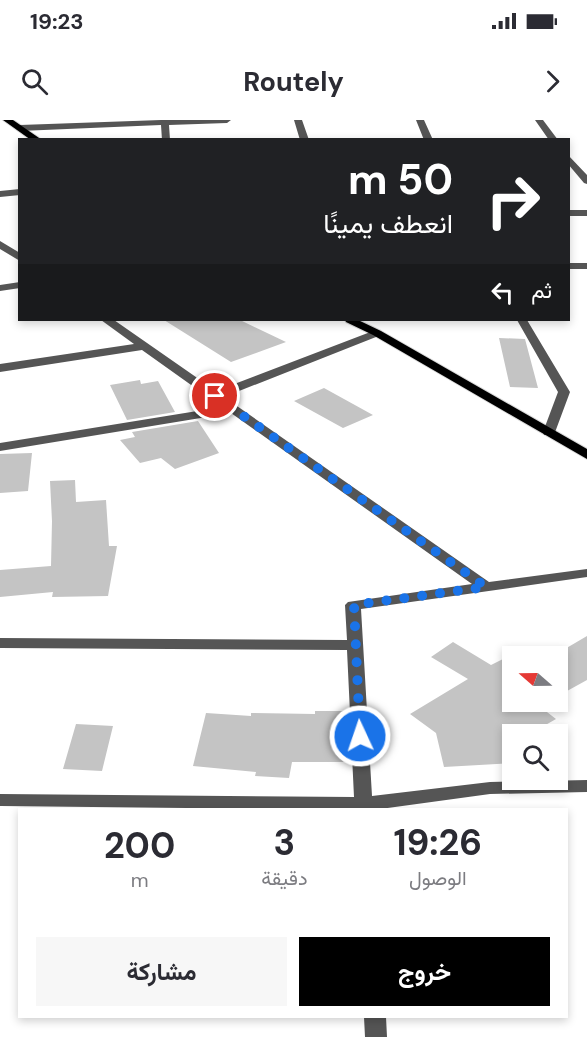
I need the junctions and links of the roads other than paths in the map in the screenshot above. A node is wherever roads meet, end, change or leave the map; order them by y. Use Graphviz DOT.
graph roads {
  1 [pos="7,120"];
  2 [pos="227,120"];
  3 [pos="298,120"];
  4 [pos="420,120"];
  5 [pos="539,120"];
  6 [pos="165,121"];
  7 [pos="20,128"];
  8 [pos="35,138"];
  9 [pos="166,138"];
  10 [pos="303,138"];
  11 [pos="428,138"];
  12 [pos="552,138"];
  13 [pos="570,160"];
  14 [pos="587,181"];
  15 [pos="18,192"];
  16 [pos="0,194"];
  17 [pos="570,213"];
  18 [pos="587,213"];
  19 [pos="0,244"];
  20 [pos="18,257"];
  21 [pos="570,266"];
  22 [pos="587,266"];
  23 [pos="18,285"];
  24 [pos="0,288"];
  25 [pos="108,321"];
  26 [pos="352,321"];
  27 [pos="523,321"];
  28 [pos="377,333"];
  29 [pos="145,346"];
  30 [pos="0,368"];
  31 [pos="215,396"];
  32 [pos="233,409"];
  33 [pos="549,432"];
  34 [pos="0,447"];
  35 [pos="587,455"];
  36 [pos="587,573"];
  37 [pos="486,587"];
  38 [pos="0,643"];
  39 [pos="355,645"];
  40 [pos="587,786"];
  41 [pos="0,800"];
  42 [pos="364,807"];
  43 [pos="375,1018"];
  44 [pos="376,1037"];
  1 -- 7 [label="main road"];
  2 -- 6 [label="street"];
  3 -- 10 [label="street"];
  4 -- 11 [label="street"];
  5 -- 12 [label="street"];
  6 -- 7 [label="street"];
  6 -- 9 [label="street"];
  7 -- 8 [label="main road"];
  13 -- 14 [label="street"];
  15 -- 16 [label="street"];
  17 -- 18 [label="street"];
  19 -- 20 [label="street"];
  21 -- 22 [label="street"];
  23 -- 24 [label="street"];
  25 -- 29 [label="street"];
  26 -- 28 [label="main road"];
  27 -- 33 [label="street"];
  28 -- 31 [label="street"];
  28 -- 33 [label="main road"];
  29 -- 30 [label="street"];
  29 -- 31 [label="street"];
  31 -- 32 [label="street"];
  32 -- 34 [label="street"];
  32 -- 37 [label="street"];
  33 -- 35 [label="main road"];
  36 -- 37 [label="street"];
  37 -- 39 [label="street"];
  38 -- 39 [label="street"];
  39 -- 42 [label="street"];
  40 -- 42 [label="street"];
  41 -- 42 [label="street"];
  43 -- 44 [label="street"];
}
